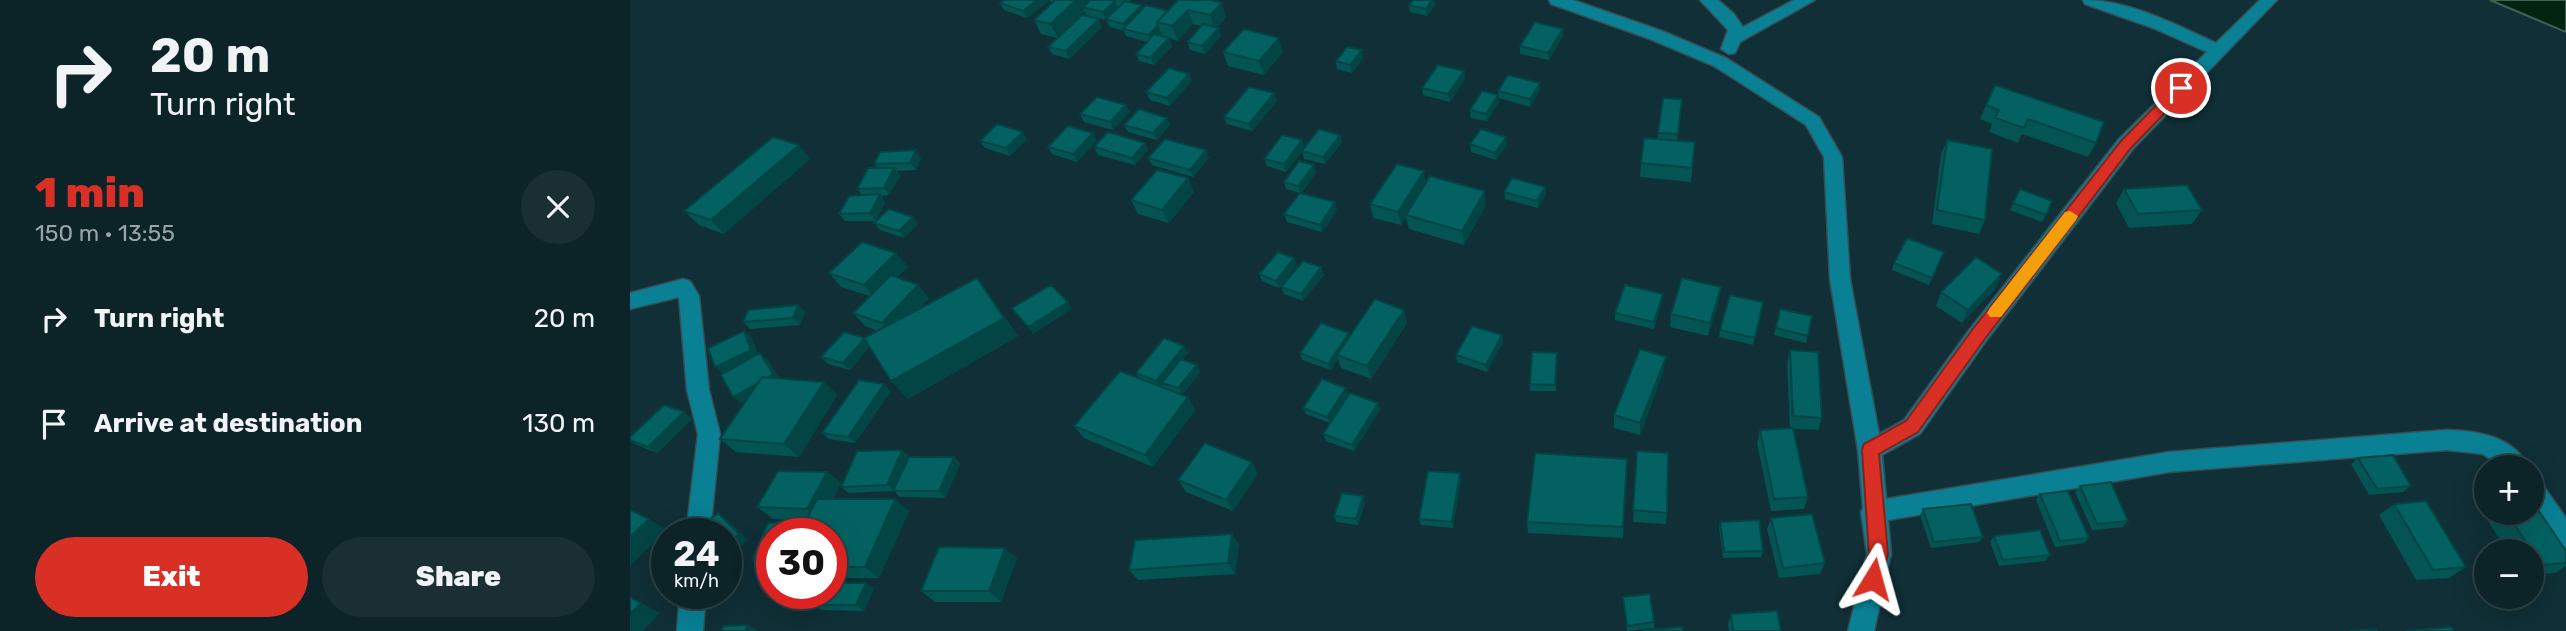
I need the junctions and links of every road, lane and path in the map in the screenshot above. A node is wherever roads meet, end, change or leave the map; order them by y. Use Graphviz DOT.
graph roads {
  1 [pos="1557,0"];
  2 [pos="1708,0"];
  3 [pos="1807,0"];
  4 [pos="2091,0"];
  5 [pos="2269,0"];
  6 [pos="1735,38"];
  7 [pos="2217,50"];
  8 [pos="1720,62"];
  9 [pos="630,301"];
  10 [pos="1870,450"];
  11 [pos="2506,455"];
  12 [pos="2544,506"];
  13 [pos="1873,512"];
  14 [pos="700,518"];
  15 [pos="2566,538"];
  16 [pos="692,609"];
  17 [pos="690,631"];
  18 [pos="1861,631"];
  1 -- 8 [label="street"];
  2 -- 6 [label="street"];
  3 -- 6 [label="street"];
  4 -- 7 [label="street"];
  5 -- 7 [label="street"];
  6 -- 8 [label="street"];
  7 -- 10 [label="street"];
  8 -- 10 [label="street"];
  9 -- 14 [label="street"];
  10 -- 13 [label="street"];
  11 -- 13 [label="street"];
  12 -- 15 [label="street"];
  13 -- 18 [label="street"];
  16 -- 17 [label="street"];
}
